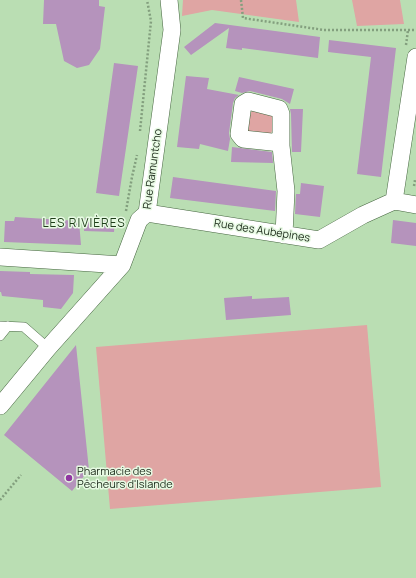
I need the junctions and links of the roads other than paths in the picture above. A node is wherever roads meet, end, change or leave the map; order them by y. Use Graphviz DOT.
graph roads {
  1 [pos="169,0"];
  2 [pos="411,51"];
  3 [pos="281,143"];
  4 [pos="394,201"];
  5 [pos="416,205"];
  6 [pos="147,213"];
  7 [pos="284,235"];
  8 [pos="0,257"];
  9 [pos="122,265"];
  10 [pos="4,326"];
  11 [pos="0,336"];
  12 [pos="48,348"];
  13 [pos="0,406"];
  1 -- 6 [label="street, Rue Ramuntcho"];
  2 -- 4 [label="street"];
  3 -- 7 [label="street"];
  4 -- 5 [label="street"];
  4 -- 7 [label="street, Rue des Aubépines"];
  6 -- 7 [label="street, Rue des Aubépines"];
  6 -- 9 [label="street, Rue Ramuntcho"];
  8 -- 9 [label="street"];
  9 -- 12 [label="street, Rue Ramuntcho"];
  10 -- 11 [label="lane"];
  10 -- 12 [label="lane"];
  12 -- 13 [label="street, Rue Ramuntcho"];
}
